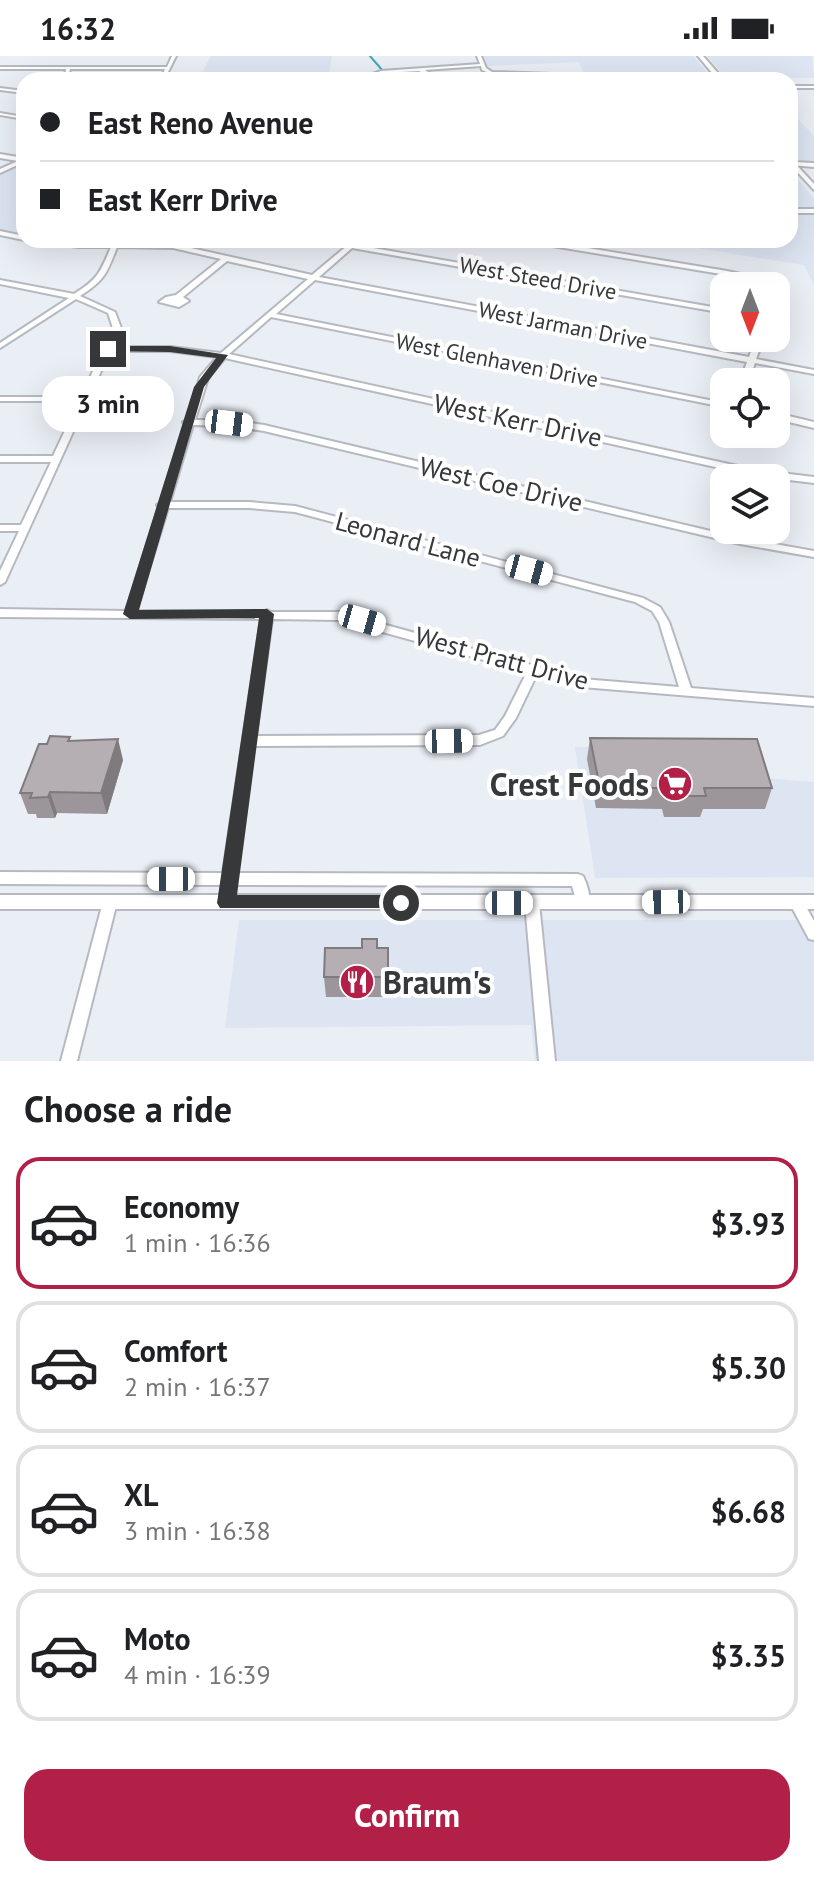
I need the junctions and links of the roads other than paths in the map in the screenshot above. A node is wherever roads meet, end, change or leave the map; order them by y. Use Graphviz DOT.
graph roads {
  1 [pos="174,56"];
  2 [pos="479,56"];
  3 [pos="700,56"];
  4 [pos="482,65"];
  5 [pos="0,68"];
  6 [pos="68,68"];
  7 [pos="169,68"];
  8 [pos="419,69"];
  9 [pos="67,72"];
  10 [pos="167,72"];
  11 [pos="384,72"];
  12 [pos="424,72"];
  13 [pos="486,72"];
  14 [pos="714,72"];
  15 [pos="798,79"];
  16 [pos="798,87"];
  17 [pos="806,87"];
  18 [pos="814,87"];
  19 [pos="814,94"];
  20 [pos="798,169"];
  21 [pos="814,188"];
  22 [pos="114,248"];
  23 [pos="182,248"];
  24 [pos="349,248"];
  25 [pos="382,248"];
  26 [pos="576,248"];
  27 [pos="227,258"];
  28 [pos="721,272"];
  29 [pos="313,278"];
  30 [pos="0,282"];
  31 [pos="76,297"];
  32 [pos="178,297"];
  33 [pos="710,308"];
  34 [pos="270,315"];
  35 [pos="2,343"];
  36 [pos="108,349"];
  37 [pos="756,352"];
  38 [pos="223,355"];
  39 [pos="753,360"];
  40 [pos="750,368"];
  41 [pos="814,372"];
  42 [pos="0,399"];
  43 [pos="86,399"];
  44 [pos="710,402"];
  45 [pos="790,419"];
  46 [pos="187,422"];
  47 [pos="814,425"];
  48 [pos="0,459"];
  49 [pos="57,459"];
  50 [pos="814,480"];
  51 [pos="162,505"];
  52 [pos="0,528"];
  53 [pos="25,528"];
  54 [pos="814,554"];
  55 [pos="0,582"];
  56 [pos="0,613"];
  57 [pos="130,614"];
  58 [pos="267,614"];
  59 [pos="533,670"];
  60 [pos="686,691"];
  61 [pos="814,702"];
  62 [pos="251,741"];
  63 [pos="0,878"];
  64 [pos="230,879"];
  65 [pos="0,902"];
  66 [pos="110,902"];
  67 [pos="805,902"];
  68 [pos="226,903"];
  69 [pos="532,903"];
  70 [pos="583,903"];
  71 [pos="814,934"];
  72 [pos="69,1061"];
  73 [pos="547,1061"];
  1 -- 7 [label="street"];
  2 -- 4 [label="street"];
  3 -- 14 [label="main road"];
  4 -- 8 [label="street"];
  4 -- 13 [label="street"];
  5 -- 6 [label="street"];
  6 -- 7 [label="street"];
  6 -- 9 [label="street"];
  7 -- 10 [label="street"];
  8 -- 11 [label="street"];
  8 -- 12 [label="street"];
  15 -- 17 [label="street"];
  16 -- 17 [label="street"];
  17 -- 18 [label="street"];
  17 -- 19 [label="street"];
  20 -- 21 [label="main road"];
  22 -- 31 [label="street"];
  23 -- 27 [label="street, West Jarman Drive"];
  24 -- 29 [label="street"];
  25 -- 33 [label="street, West Steed Drive"];
  26 -- 28 [label="street"];
  27 -- 29 [label="street, West Jarman Drive"];
  27 -- 32 [label="street"];
  29 -- 34 [label="street"];
  29 -- 39 [label="street, West Jarman Drive"];
  30 -- 31 [label="street"];
  31 -- 35 [label="street"];
  31 -- 36 [label="street"];
  34 -- 38 [label="street"];
  34 -- 44 [label="street, West Glenhaven Drive"];
  36 -- 38 [label="street, West Kerr Drive"];
  36 -- 43 [label="street"];
  37 -- 39 [label="street"];
  38 -- 46 [label="street"];
  38 -- 50 [label="street, West Kerr Drive"];
  39 -- 40 [label="street"];
  39 -- 41 [label="street, West Jarman Drive"];
  42 -- 43 [label="street"];
  43 -- 49 [label="street"];
  45 -- 47 [label="street"];
  46 -- 51 [label="street"];
  46 -- 54 [label="street, West Coe Drive"];
  48 -- 49 [label="street"];
  49 -- 53 [label="street"];
  51 -- 57 [label="street"];
  51 -- 60 [label="street, Leonard Lane"];
  52 -- 53 [label="street"];
  53 -- 55 [label="street"];
  56 -- 57 [label="street, West Pratt Drive"];
  57 -- 58 [label="street, West Pratt Drive"];
  58 -- 59 [label="street, West Pratt Drive"];
  58 -- 62 [label="street"];
  59 -- 60 [label="street, West Pratt Drive"];
  59 -- 62 [label="street"];
  60 -- 61 [label="street, West Pratt Drive"];
  62 -- 64 [label="street"];
  63 -- 64 [label="street"];
  64 -- 68 [label="street"];
  64 -- 70 [label="street"];
  65 -- 66 [label="main road"];
  66 -- 68 [label="main road"];
  66 -- 72 [label="street"];
  67 -- 70 [label="main road"];
  67 -- 71 [label="street"];
  68 -- 69 [label="main road"];
  69 -- 70 [label="main road"];
  69 -- 73 [label="street"];
}
